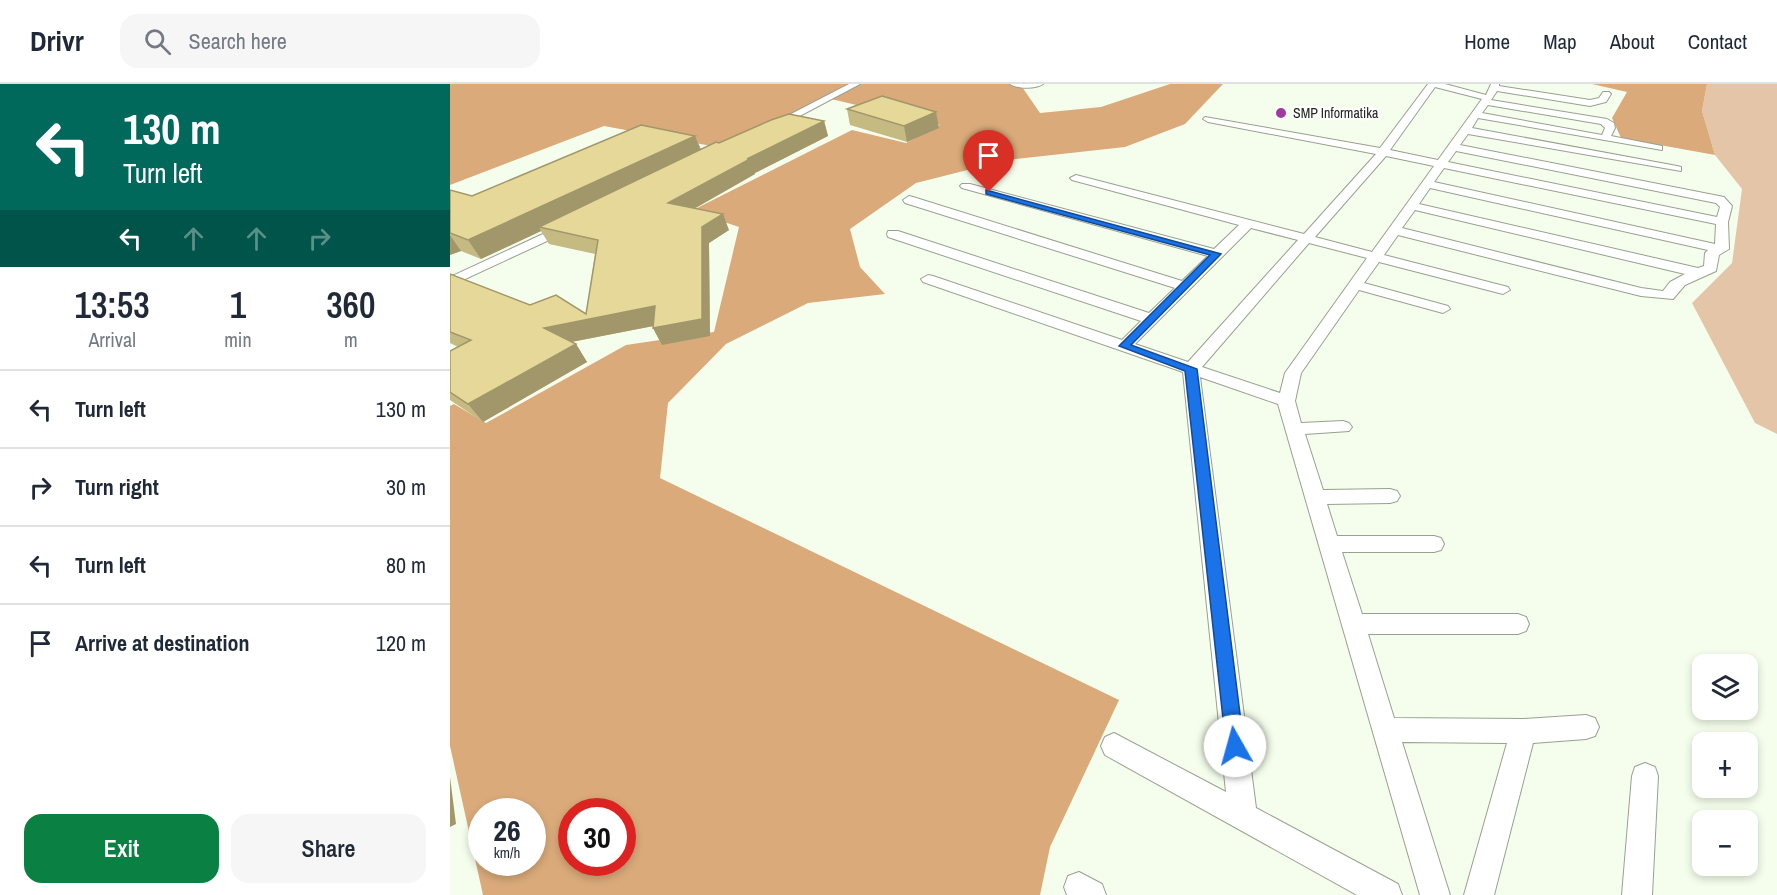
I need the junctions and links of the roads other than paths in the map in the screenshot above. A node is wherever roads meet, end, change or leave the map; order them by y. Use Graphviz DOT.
graph roads {
  1 [pos="856,84"];
  2 [pos="1014,84"];
  3 [pos="1040,84"];
  4 [pos="1434,84"];
  5 [pos="1547,84"];
  6 [pos="1606,94"];
  7 [pos="1541,95"];
  8 [pos="1484,103"];
  9 [pos="1208,119"];
  10 [pos="757,134"];
  11 [pos="1605,139"];
  12 [pos="1453,147"];
  13 [pos="1658,148"];
  14 [pos="1383,152"];
  15 [pos="1441,165"];
  16 [pos="1677,169"];
  17 [pos="1076,178"];
  18 [pos="1427,184"];
  19 [pos="966,186"];
  20 [pos="909,200"];
  21 [pos="1412,206"];
  22 [pos="584,219"];
  23 [pos="1722,222"];
  24 [pos="1248,223"];
  25 [pos="1395,230"];
  26 [pos="893,234"];
  27 [pos="1305,238"];
  28 [pos="1722,249"];
  29 [pos="1217,254"];
  30 [pos="1376,257"];
  31 [pos="1700,273"];
  32 [pos="928,279"];
  33 [pos="450,282"];
  34 [pos="1356,285"];
  35 [pos="1184,286"];
  36 [pos="1503,290"];
  37 [pos="1443,309"];
  38 [pos="1151,319"];
  39 [pos="1124,346"];
  40 [pos="1191,369"];
  41 [pos="1286,401"];
  42 [pos="1343,427"];
  43 [pos="1295,429"];
  44 [pos="1390,496"];
  45 [pos="1316,497"];
  46 [pos="1329,544"];
  47 [pos="1434,544"];
  48 [pos="1355,624"];
  49 [pos="1518,624"];
  50 [pos="1586,727"];
  51 [pos="1384,730"];
  52 [pos="1523,731"];
  53 [pos="1114,746"];
  54 [pos="1645,776"];
  55 [pos="1244,817"];
  56 [pos="1387,895"];
  57 [pos="1435,895"];
  58 [pos="1479,895"];
  59 [pos="1637,895"];
  1 -- 10 [label="street"];
  2 -- 3 [label="street"];
  4 -- 8 [label="street"];
  4 -- 14 [label="street"];
  5 -- 7 [label="street"];
  6 -- 7 [label="street"];
  7 -- 8 [label="street"];
  8 -- 11 [label="street"];
  8 -- 11 [label="street"];
  8 -- 12 [label="street"];
  8 -- 16 [label="street"];
  9 -- 14 [label="street"];
  11 -- 13 [label="street"];
  12 -- 15 [label="street"];
  12 -- 23 [label="street"];
  14 -- 15 [label="street"];
  14 -- 27 [label="street"];
  15 -- 18 [label="street"];
  15 -- 23 [label="street"];
  17 -- 24 [label="street"];
  18 -- 21 [label="street"];
  18 -- 28 [label="street"];
  19 -- 29 [label="street"];
  20 -- 35 [label="street"];
  21 -- 25 [label="street"];
  21 -- 31 [label="street"];
  22 -- 33 [label="street"];
  23 -- 28 [label="street"];
  24 -- 27 [label="street"];
  24 -- 29 [label="street"];
  25 -- 30 [label="street"];
  25 -- 31 [label="street"];
  26 -- 38 [label="street"];
  27 -- 30 [label="street"];
  27 -- 40 [label="street"];
  28 -- 31 [label="street"];
  29 -- 35 [label="street"];
  30 -- 34 [label="street"];
  30 -- 36 [label="street"];
  32 -- 39 [label="street"];
  34 -- 37 [label="street"];
  34 -- 41 [label="street"];
  35 -- 38 [label="street"];
  38 -- 39 [label="street"];
  39 -- 40 [label="street"];
  40 -- 41 [label="street"];
  40 -- 55 [label="street"];
  41 -- 43 [label="street"];
  42 -- 43 [label="street"];
  43 -- 45 [label="street"];
  44 -- 45 [label="street"];
  45 -- 46 [label="street"];
  46 -- 47 [label="street"];
  46 -- 48 [label="street"];
  48 -- 49 [label="street"];
  48 -- 51 [label="street"];
  50 -- 52 [label="street"];
  51 -- 52 [label="street"];
  51 -- 57 [label="street"];
  52 -- 58 [label="street"];
  53 -- 55 [label="street"];
  54 -- 59 [label="street"];
  55 -- 56 [label="street"];
}
